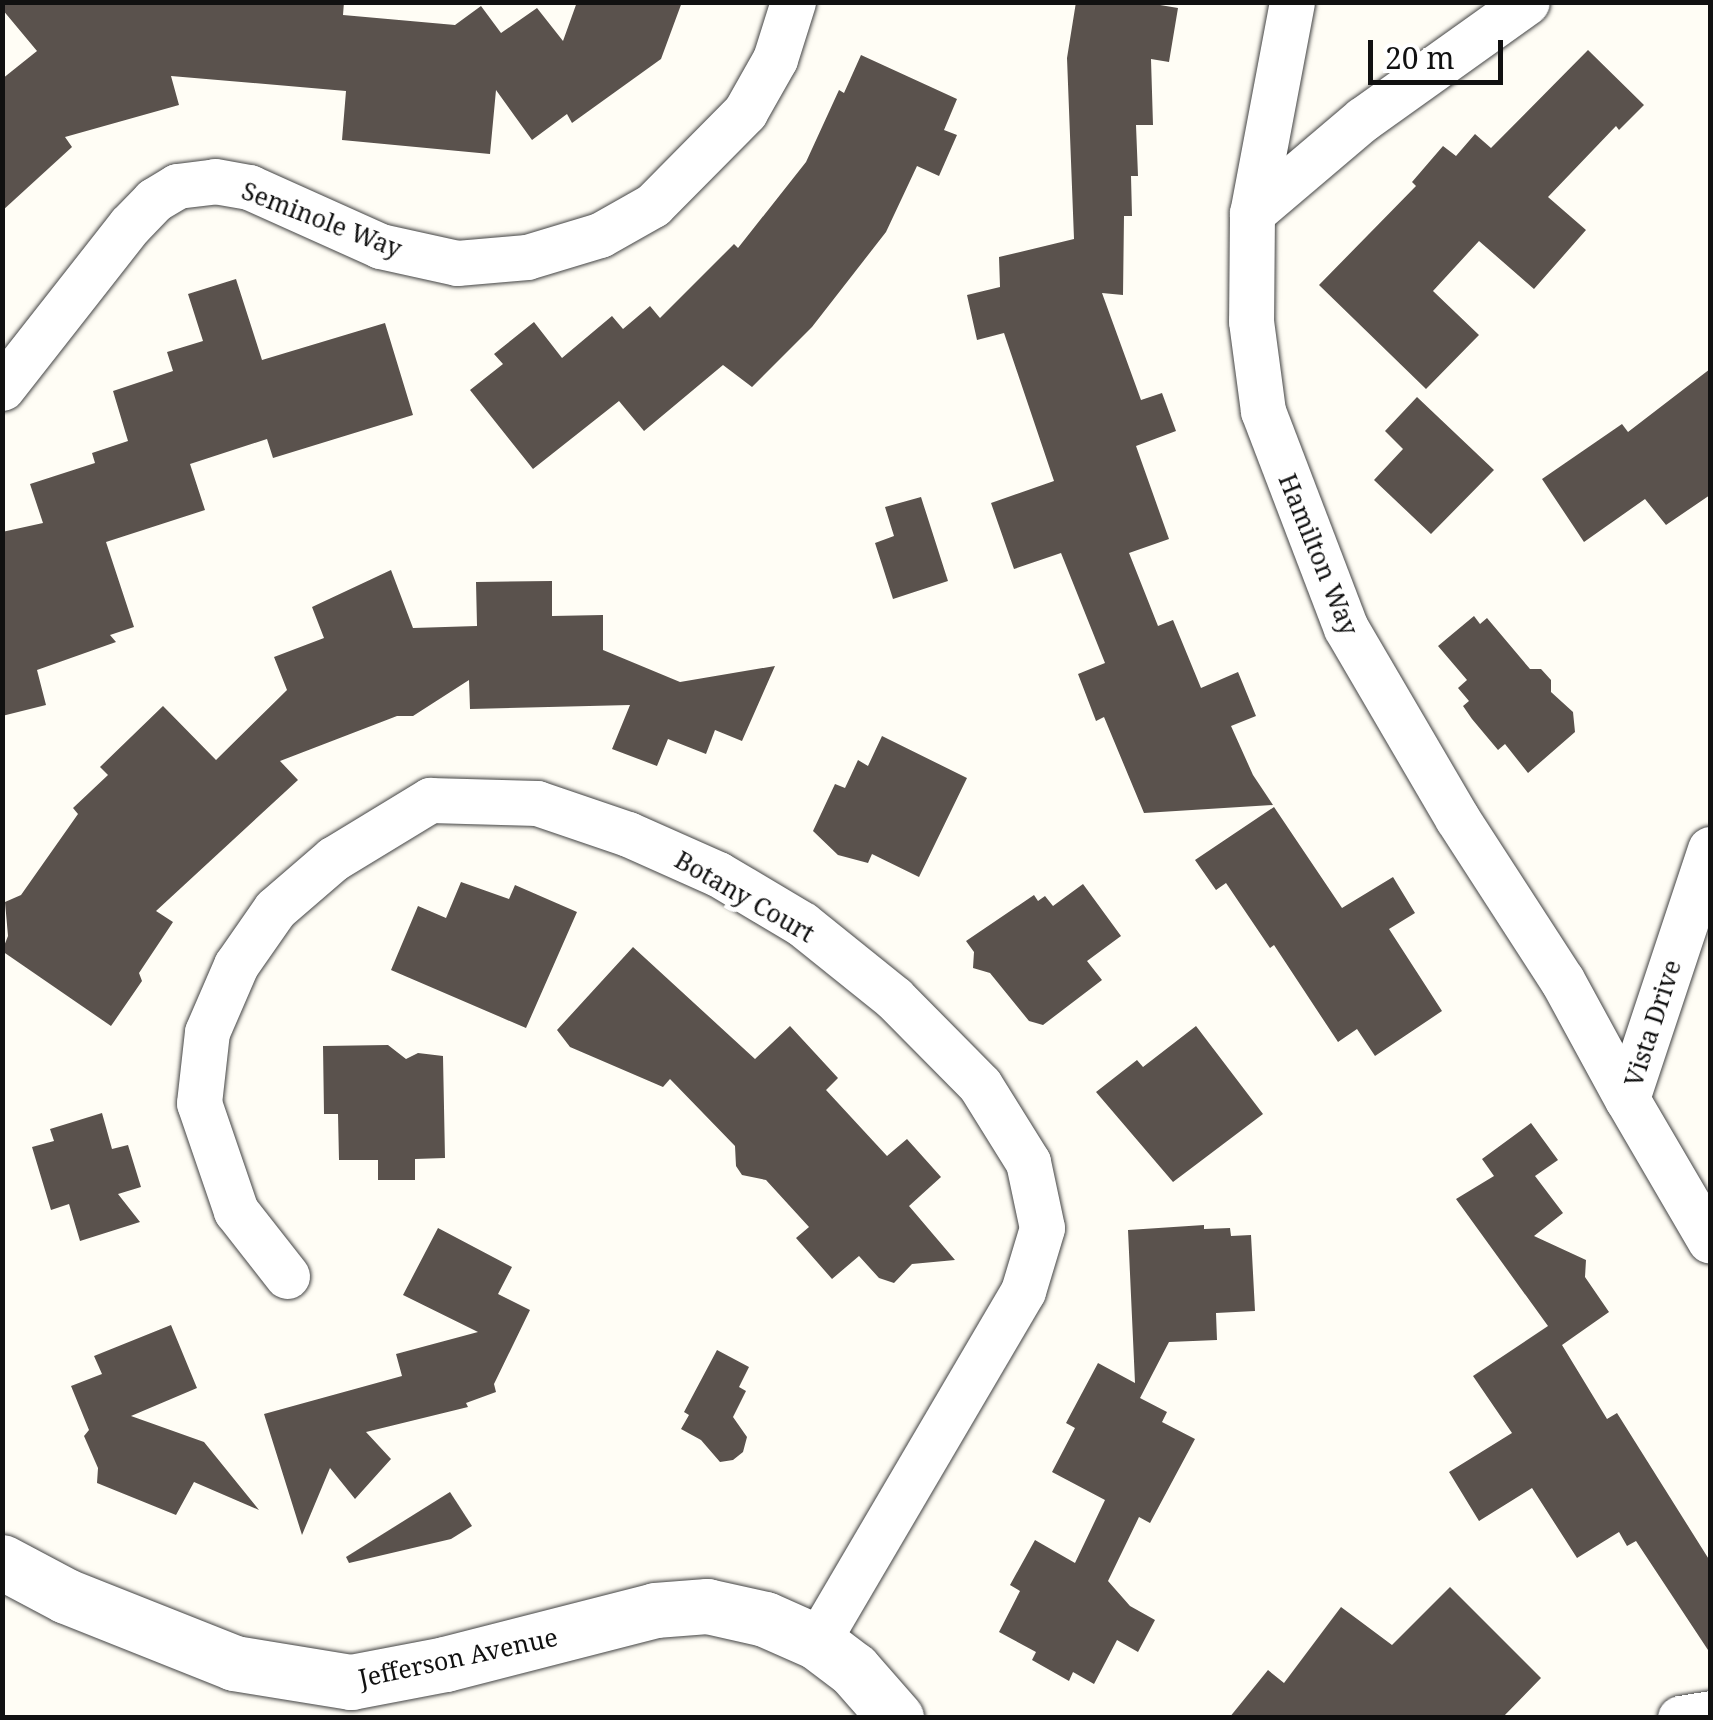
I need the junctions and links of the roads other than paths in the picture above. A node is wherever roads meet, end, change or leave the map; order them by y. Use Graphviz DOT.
graph roads {
  1 [pos="793,2"];
  2 [pos="1292,2"];
  3 [pos="1527,2"];
  4 [pos="1252,213"];
  5 [pos="2,388"];
  6 [pos="1710,849"];
  7 [pos="1627,1099"];
  8 [pos="1710,1241"];
  9 [pos="287,1276"];
  10 [pos="2,1562"];
  11 [pos="817,1642"];
  12 [pos="1710,1713"];
  13 [pos="896,1718"];
  14 [pos="1680,1718"];
  1 -- 5 [label="street, Seminole Way"];
  2 -- 4 [label="street, Hamilton Way"];
  3 -- 4 [label="street"];
  4 -- 7 [label="street, Hamilton Way"];
  6 -- 7 [label="street, Vista Drive"];
  7 -- 8 [label="street, Vista Drive"];
  9 -- 11 [label="street, Botany Court"];
  10 -- 11 [label="street, Jefferson Avenue"];
  11 -- 13 [label="street, Jefferson Avenue"];
  12 -- 14 [label="street"];
}
